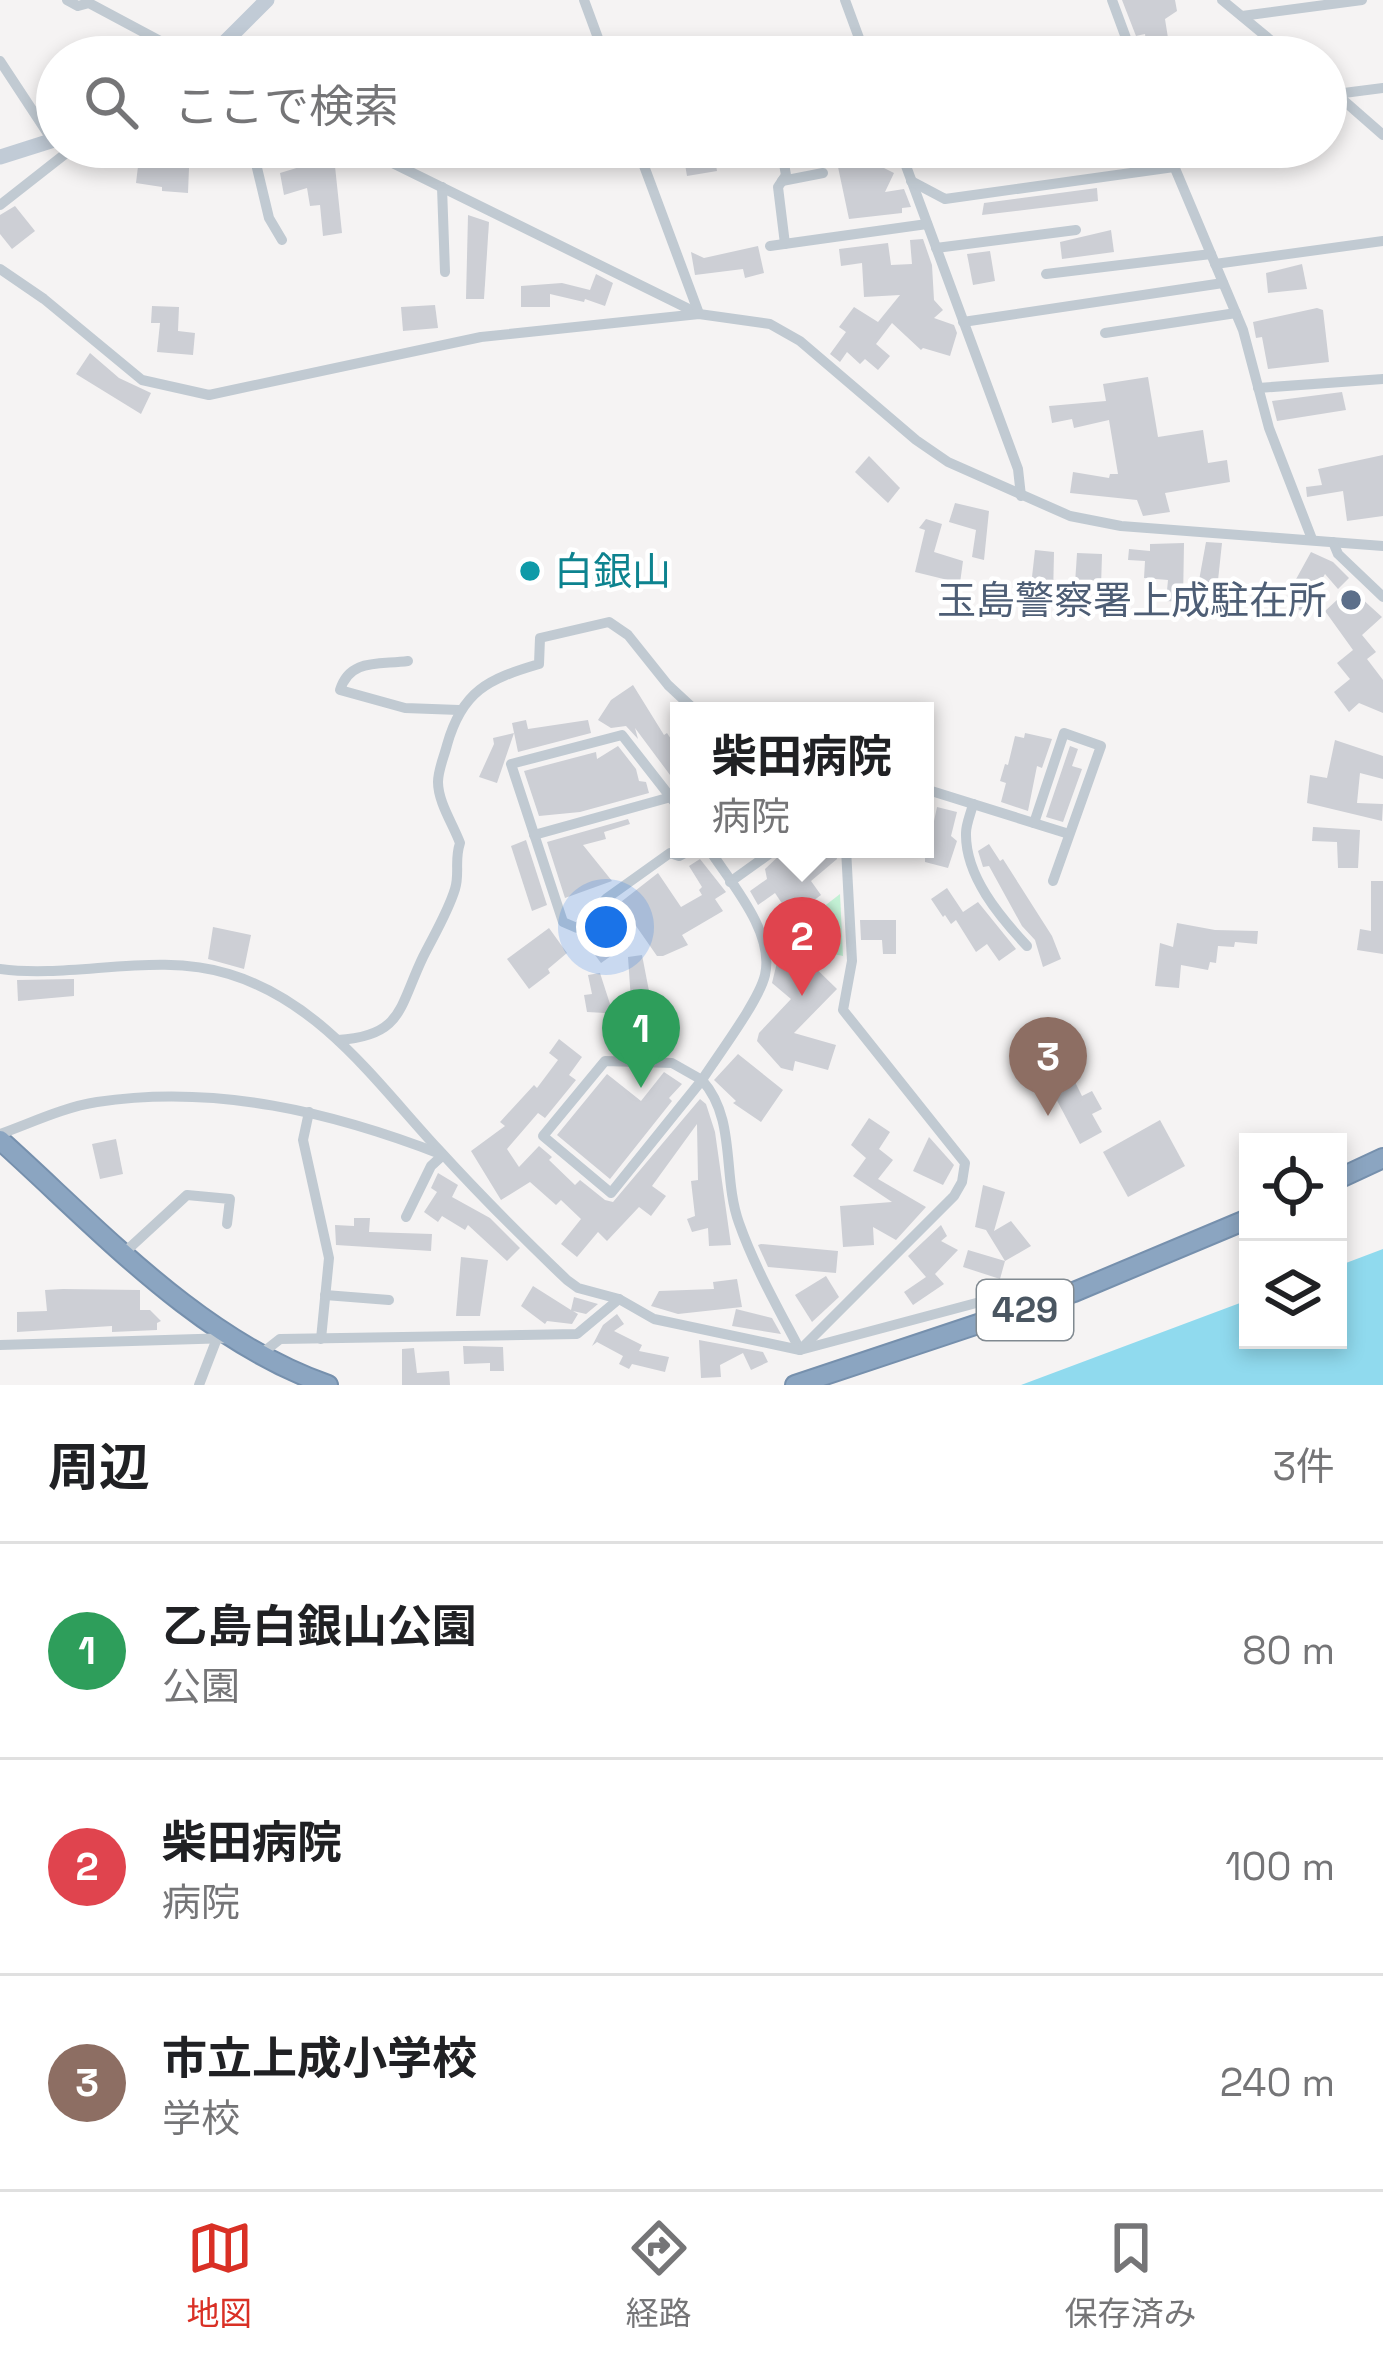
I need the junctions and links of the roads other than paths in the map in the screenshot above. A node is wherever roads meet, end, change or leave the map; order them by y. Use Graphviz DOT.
graph roads {
  1 [pos="67,0"];
  2 [pos="267,0"];
  3 [pos="584,0"];
  4 [pos="845,0"];
  5 [pos="1112,0"];
  6 [pos="1222,0"];
  7 [pos="1361,0"];
  8 [pos="1242,16"];
  9 [pos="151,36"];
  10 [pos="231,36"];
  11 [pos="597,36"];
  12 [pos="858,36"];
  13 [pos="1125,36"];
  14 [pos="1266,36"];
  15 [pos="0,61"];
  16 [pos="1383,88"];
  17 [pos="1347,89"];
  18 [pos="1347,104"];
  19 [pos="36,113"];
  20 [pos="1383,135"];
  21 [pos="36,145"];
  22 [pos="0,157"];
  23 [pos="47,168"];
  24 [pos="257,168"];
  25 [pos="402,168"];
  26 [pos="645,168"];
  27 [pos="785,168"];
  28 [pos="906,168"];
  29 [pos="1167,168"];
  30 [pos="1174,168"];
  31 [pos="823,173"];
  32 [pos="782,181"];
  33 [pos="911,181"];
  34 [pos="442,188"];
  35 [pos="0,205"];
  36 [pos="927,224"];
  37 [pos="1076,230"];
  38 [pos="281,240"];
  39 [pos="1383,241"];
  40 [pos="785,244"];
  41 [pos="770,246"];
  42 [pos="937,248"];
  43 [pos="1213,259"];
  44 [pos="0,269"];
  45 [pos="445,272"];
  46 [pos="1046,274"];
  47 [pos="1223,283"];
  48 [pos="1236,313"];
  49 [pos="700,314"];
  50 [pos="963,322"];
  51 [pos="1105,333"];
  52 [pos="1383,379"];
  53 [pos="1258,388"];
  54 [pos="1021,496"];
  55 [pos="1312,539"];
  56 [pos="1333,542"];
  57 [pos="1383,545"];
  58 [pos="1383,596"];
  59 [pos="408,661"];
  60 [pos="686,702"];
  61 [pos="459,710"];
  62 [pos="934,792"];
  63 [pos="670,797"];
  64 [pos="670,804"];
  65 [pos="974,804"];
  66 [pos="1034,823"];
  67 [pos="1069,834"];
  68 [pos="534,835"];
  69 [pos="670,853"];
  70 [pos="715,858"];
  71 [pos="763,858"];
  72 [pos="846,858"];
  73 [pos="1053,881"];
  74 [pos="730,882"];
  75 [pos="1027,946"];
  76 [pos="0,969"];
  77 [pos="338,1040"];
  78 [pos="702,1080"];
  79 [pos="310,1112"];
  80 [pos="0,1137"];
  81 [pos="1383,1145"];
  82 [pos="442,1155"];
  83 [pos="1377,1161"];
  84 [pos="1347,1175"];
  85 [pos="406,1216"];
  86 [pos="1239,1223"];
  87 [pos="227,1224"];
  88 [pos="125,1252"];
  89 [pos="1074,1292"];
  90 [pos="325,1295"];
  91 [pos="619,1299"];
  92 [pos="388,1300"];
  93 [pos="321,1339"];
  94 [pos="223,1340"];
  95 [pos="0,1345"];
  96 [pos="800,1350"];
  97 [pos="261,1354"];
  98 [pos="205,1383"];
  99 [pos="320,1384"];
  100 [pos="795,1385"];
  1 -- 9 [label="street"];
  2 -- 10 [label="street"];
  3 -- 11 [label="street"];
  4 -- 12 [label="street"];
  5 -- 13 [label="street"];
  6 -- 8 [label="street"];
  7 -- 8 [label="street"];
  8 -- 14 [label="street"];
  15 -- 19 [label="street"];
  16 -- 17 [label="street"];
  18 -- 20 [label="street"];
  21 -- 22 [label="street"];
  23 -- 35 [label="street"];
  24 -- 38 [label="street"];
  25 -- 34 [label="street"];
  26 -- 49 [label="street"];
  27 -- 32 [label="street"];
  28 -- 33 [label="street"];
  29 -- 33 [label="street"];
  30 -- 43 [label="street"];
  31 -- 32 [label="street"];
  32 -- 40 [label="street"];
  33 -- 36 [label="street"];
  34 -- 45 [label="street"];
  34 -- 49 [label="street"];
  36 -- 40 [label="street"];
  36 -- 42 [label="street"];
  37 -- 42 [label="street"];
  39 -- 43 [label="street"];
  40 -- 41 [label="street"];
  42 -- 50 [label="street"];
  43 -- 46 [label="street"];
  43 -- 47 [label="street"];
  44 -- 49 [label="street"];
  47 -- 48 [label="street"];
  47 -- 50 [label="street"];
  48 -- 51 [label="street"];
  48 -- 53 [label="street"];
  49 -- 54 [label="street"];
  50 -- 54 [label="street"];
  52 -- 53 [label="street"];
  53 -- 55 [label="street"];
  54 -- 55 [label="street"];
  55 -- 56 [label="street"];
  56 -- 57 [label="street"];
  56 -- 58 [label="street"];
  59 -- 61 [label="street"];
  60 -- 61 [label="street"];
  61 -- 77 [label="street"];
  62 -- 65 [label="street"];
  63 -- 68 [label="street"];
  64 -- 68 [label="street"];
  65 -- 66 [label="street"];
  65 -- 75 [label="street"];
  66 -- 67 [label="street"];
  66 -- 67 [label="street"];
  67 -- 73 [label="street"];
  68 -- 69 [label="street"];
  70 -- 74 [label="street"];
  71 -- 74 [label="street"];
  72 -- 96 [label="street"];
  74 -- 78 [label="street"];
  76 -- 77 [label="street"];
  77 -- 82 [label="street"];
  78 -- 78 [label="street"];
  78 -- 96 [label="street"];
  79 -- 80 [label="street"];
  79 -- 82 [label="street"];
  79 -- 90 [label="street"];
  80 -- 88 [label="highway"];
  81 -- 83 [label="street"];
  82 -- 85 [label="street"];
  82 -- 91 [label="street"];
  83 -- 84 [label="highway"];
  86 -- 89 [label="highway, 429"];
  87 -- 88 [label="street"];
  88 -- 94 [label="highway"];
  89 -- 96 [label="street"];
  89 -- 100 [label="highway, 429"];
  90 -- 92 [label="street"];
  90 -- 93 [label="street"];
  91 -- 93 [label="street"];
  91 -- 96 [label="street"];
  93 -- 97 [label="street"];
  94 -- 95 [label="street"];
  94 -- 97 [label="highway"];
  94 -- 98 [label="street"];
  97 -- 99 [label="highway"];
}
